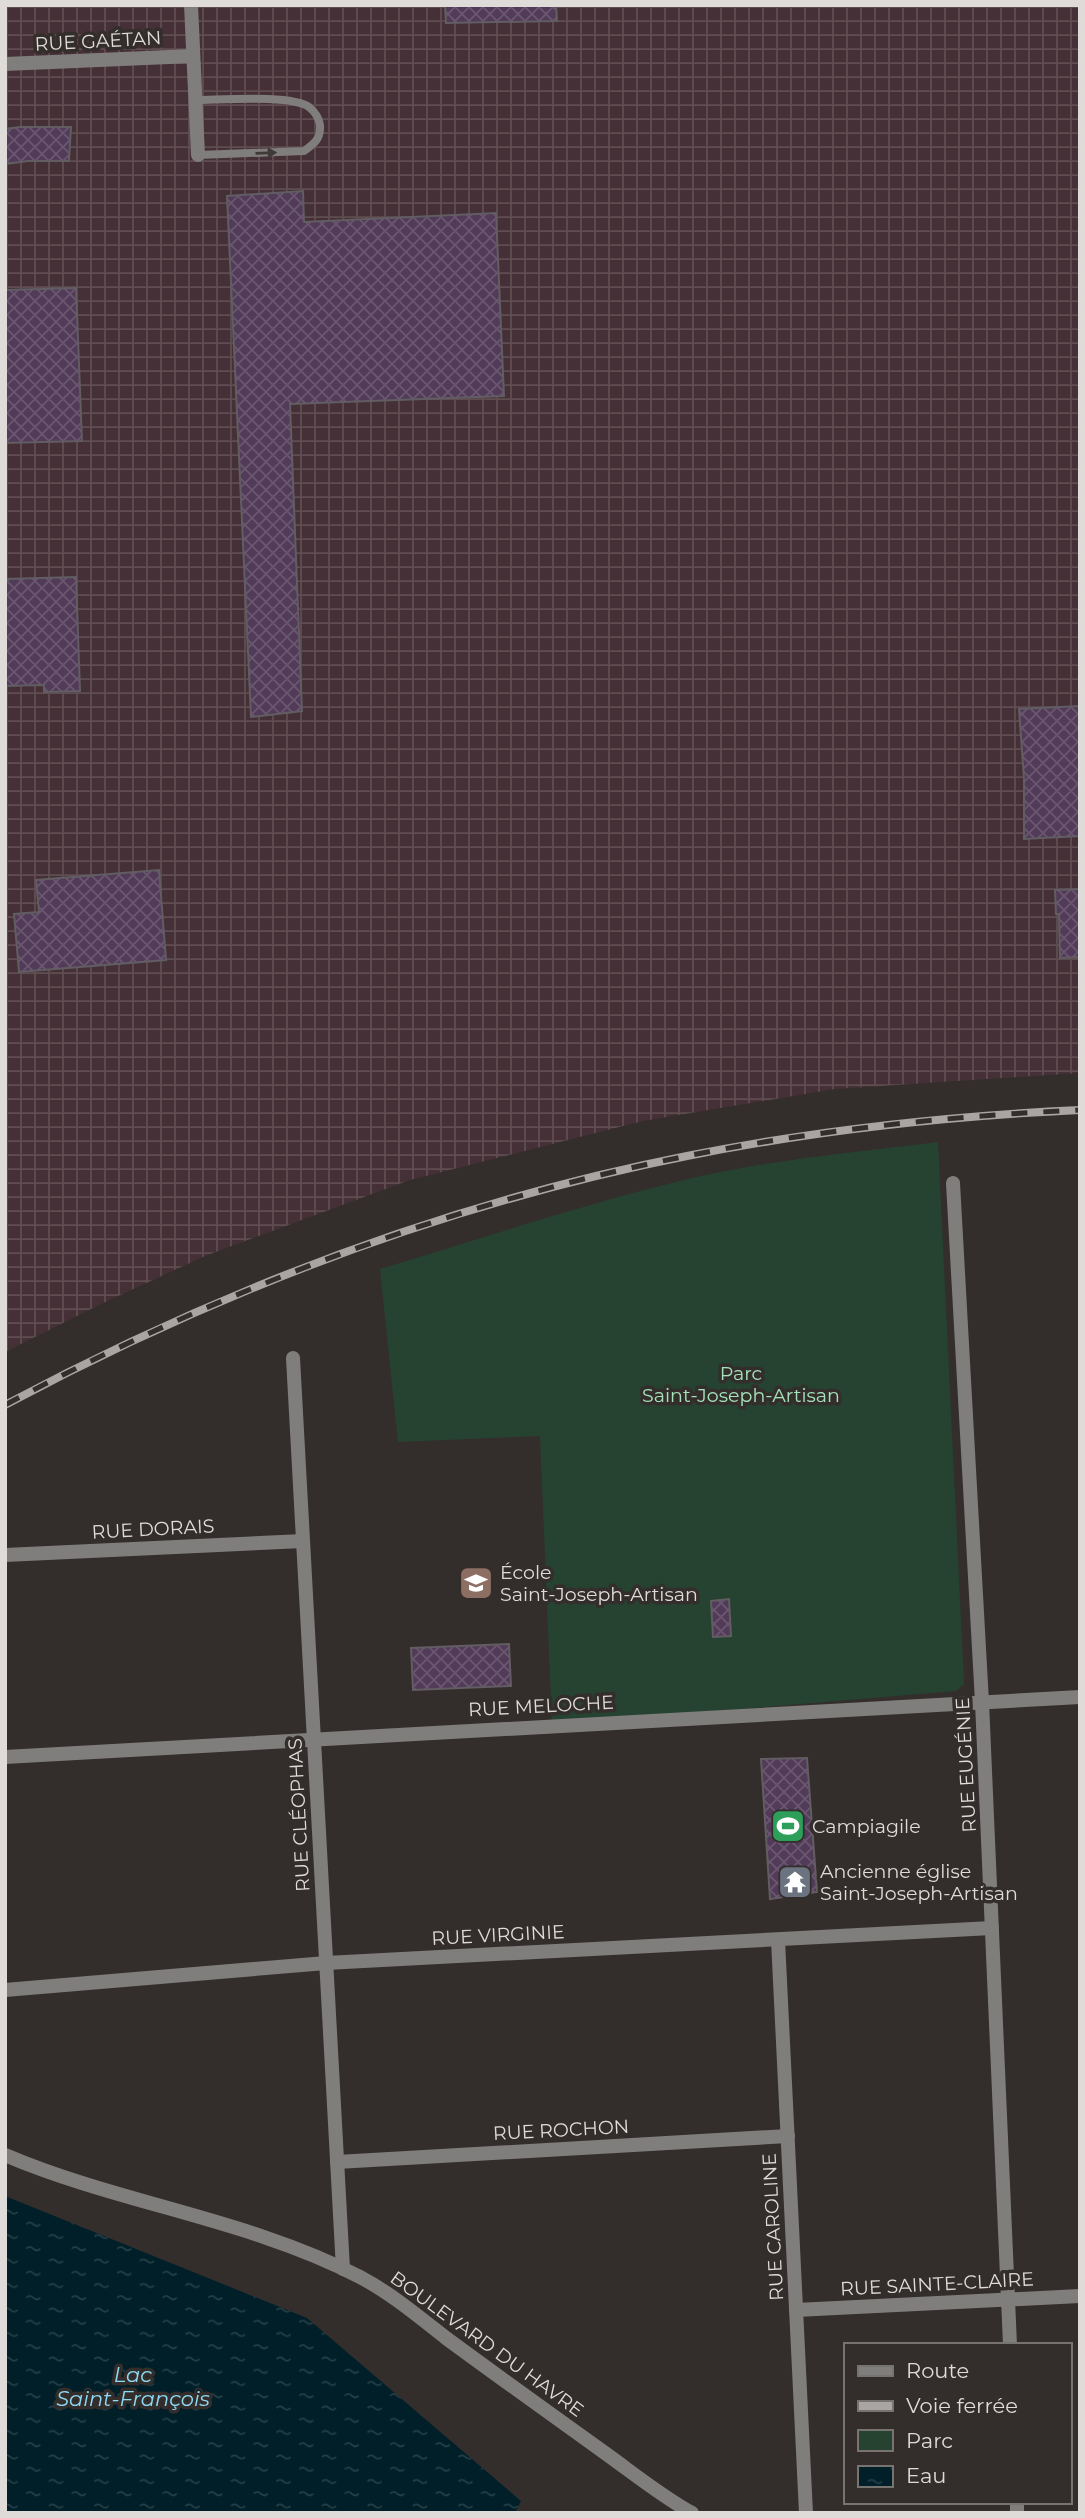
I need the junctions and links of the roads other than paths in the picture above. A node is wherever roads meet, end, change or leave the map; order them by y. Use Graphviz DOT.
graph roads {
  1 [pos="191,5"];
  2 [pos="193,56"];
  3 [pos="5,64"];
  4 [pos="195,100"];
  5 [pos="198,155"];
  6 [pos="953,1183"];
  7 [pos="293,1358"];
  8 [pos="303,1541"];
  9 [pos="5,1555"];
  10 [pos="1080,1697"];
  11 [pos="982,1702"];
  12 [pos="314,1740"];
  13 [pos="5,1757"];
  14 [pos="992,1928"];
  15 [pos="778,1940"];
  16 [pos="326,1963"];
  17 [pos="5,1990"];
  18 [pos="788,2136"];
  19 [pos="5,2155"];
  20 [pos="337,2162"];
  21 [pos="343,2269"];
  22 [pos="1080,2296"];
  23 [pos="1008,2300"];
  24 [pos="796,2310"];
  25 [pos="1010,2343"];
  26 [pos="692,2513"];
  27 [pos="806,2513"];
  1 -- 2 [label="street"];
  2 -- 3 [label="street, RUE GAÉTAN"];
  2 -- 4 [label="street"];
  4 -- 5 [label="street"];
  5 -- 4 [label="lane, one-way"];
  6 -- 11 [label="street, RUE EUGÉNIE"];
  7 -- 8 [label="street, RUE CLÉOPHAS"];
  8 -- 9 [label="street, RUE DORAIS"];
  8 -- 12 [label="street, RUE CLÉOPHAS"];
  10 -- 11 [label="street, RUE MELOCHE"];
  11 -- 12 [label="street, RUE MELOCHE"];
  11 -- 14 [label="street, RUE EUGÉNIE"];
  12 -- 13 [label="street, RUE MELOCHE"];
  12 -- 16 [label="street, RUE CLÉOPHAS"];
  14 -- 15 [label="street, RUE VIRGINIE"];
  14 -- 23 [label="street, RUE EUGÉNIE"];
  15 -- 16 [label="street, RUE VIRGINIE"];
  15 -- 18 [label="street, RUE CAROLINE"];
  16 -- 17 [label="street, RUE VIRGINIE"];
  16 -- 20 [label="street, RUE CLÉOPHAS"];
  18 -- 20 [label="street, RUE ROCHON"];
  18 -- 24 [label="street, RUE CAROLINE"];
  19 -- 21 [label="street, BOULEVARD DU HAVRE"];
  20 -- 21 [label="street, RUE CLÉOPHAS"];
  21 -- 26 [label="street, BOULEVARD DU HAVRE"];
  22 -- 23 [label="street, RUE SAINTE-CLAIRE"];
  23 -- 24 [label="street, RUE SAINTE-CLAIRE"];
  23 -- 25 [label="street, RUE EUGÉNIE"];
  24 -- 27 [label="street, RUE CAROLINE"];
}
